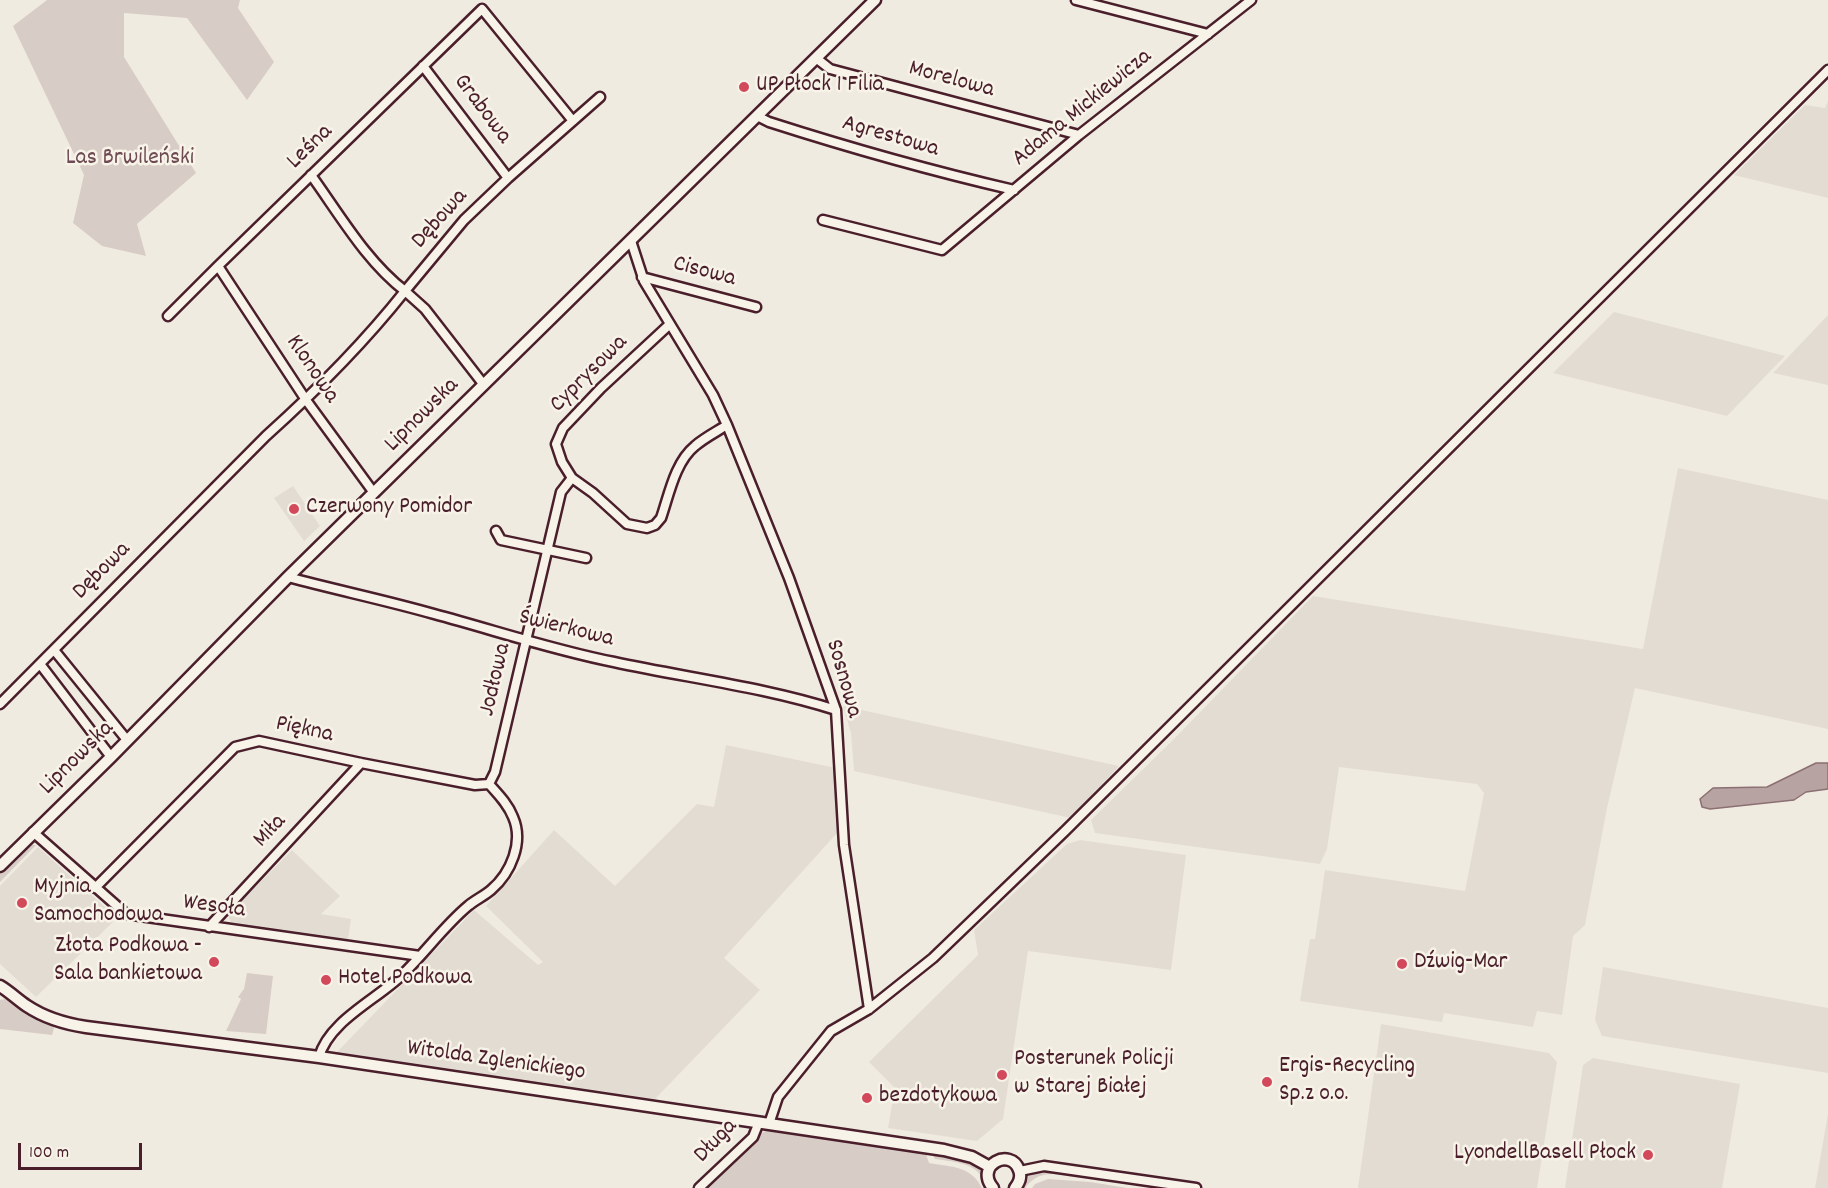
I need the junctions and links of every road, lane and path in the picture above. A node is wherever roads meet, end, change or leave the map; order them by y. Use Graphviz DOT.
graph roads {
  1 [pos="875,0"];
  2 [pos="1076,0"];
  3 [pos="1251,0"];
  4 [pos="1208,34"];
  5 [pos="816,58"];
  6 [pos="423,66"];
  7 [pos="1828,70"];
  8 [pos="600,97"];
  9 [pos="757,116"];
  10 [pos="573,121"];
  11 [pos="1079,135"];
  12 [pos="311,175"];
  13 [pos="508,178"];
  14 [pos="1014,190"];
  15 [pos="823,220"];
  16 [pos="631,241"];
  17 [pos="218,266"];
  18 [pos="642,277"];
  19 [pos="405,291"];
  20 [pos="756,307"];
  21 [pos="168,316"];
  22 [pos="670,324"];
  23 [pos="484,385"];
  24 [pos="306,400"];
  25 [pos="727,425"];
  26 [pos="572,478"];
  27 [pos="375,493"];
  28 [pos="496,531"];
  29 [pos="547,550"];
  30 [pos="586,558"];
  31 [pos="288,577"];
  32 [pos="527,641"];
  33 [pos="54,650"];
  34 [pos="40,664"];
  35 [pos="0,704"];
  36 [pos="836,710"];
  37 [pos="127,740"];
  38 [pos="111,757"];
  39 [pos="361,764"];
  40 [pos="489,784"];
  41 [pos="33,832"];
  42 [pos="1,866"];
  43 [pos="95,888"];
  44 [pos="209,927"];
  45 [pos="420,956"];
  46 [pos="1,985"];
  47 [pos="869,1009"];
  48 [pos="319,1057"];
  49 [pos="764,1123"];
  50 [pos="990,1167"];
  51 [pos="1020,1171"];
  52 [pos="699,1188"];
  53 [pos="993,1188"];
  54 [pos="1015,1188"];
  55 [pos="1196,1188"];
  1 -- 5 [label="main road, Lipnowska"];
  2 -- 4 [label="street"];
  3 -- 4 [label="street, Adama Mickiewicza"];
  4 -- 11 [label="street, Adama Mickiewicza"];
  5 -- 9 [label="main road, Lipnowska"];
  5 -- 11 [label="street, Morelowa"];
  6 -- 10 [label="street, Leśna"];
  6 -- 12 [label="street, Leśna"];
  6 -- 13 [label="street, Grabowa"];
  7 -- 47 [label="street"];
  8 -- 10 [label="street, Dębowa"];
  9 -- 14 [label="street, Agrestowa"];
  9 -- 16 [label="main road, Lipnowska"];
  10 -- 13 [label="street, Dębowa"];
  11 -- 14 [label="street, Adama Mickiewicza"];
  12 -- 17 [label="street, Leśna"];
  12 -- 19 [label="street"];
  13 -- 19 [label="street, Dębowa"];
  14 -- 15 [label="street, Adama Mickiewicza"];
  16 -- 18 [label="street, Sosnowa"];
  16 -- 23 [label="main road, Lipnowska"];
  17 -- 21 [label="street, Leśna"];
  17 -- 24 [label="street, Klonowa"];
  18 -- 20 [label="street, Cisowa"];
  18 -- 22 [label="street, Sosnowa"];
  19 -- 23 [label="street"];
  19 -- 24 [label="street, Dębowa"];
  22 -- 25 [label="street, Sosnowa"];
  22 -- 26 [label="street, Cyprysowa"];
  23 -- 27 [label="main road, Lipnowska"];
  24 -- 27 [label="street, Klonowa"];
  24 -- 33 [label="street, Dębowa"];
  25 -- 26 [label="street"];
  25 -- 36 [label="street, Sosnowa"];
  26 -- 29 [label="street, Jodłowa"];
  27 -- 31 [label="main road, Lipnowska"];
  28 -- 29 [label="street"];
  29 -- 30 [label="street"];
  29 -- 32 [label="street, Jodłowa"];
  31 -- 32 [label="street, Świerkowa"];
  31 -- 37 [label="main road, Lipnowska"];
  32 -- 36 [label="street, Świerkowa"];
  32 -- 40 [label="street, Jodłowa"];
  33 -- 34 [label="street, Dębowa"];
  33 -- 37 [label="street"];
  34 -- 35 [label="street, Dębowa"];
  34 -- 38 [label="street"];
  36 -- 47 [label="street, Sosnowa"];
  37 -- 38 [label="main road, Lipnowska"];
  38 -- 41 [label="main road, Lipnowska"];
  39 -- 40 [label="street, Piękna"];
  39 -- 43 [label="street, Piękna"];
  39 -- 44 [label="street, Miła"];
  40 -- 45 [label="street"];
  41 -- 42 [label="main road, Lipnowska"];
  41 -- 43 [label="street, Wesoła"];
  43 -- 44 [label="street, Wesoła"];
  44 -- 45 [label="street, Wesoła"];
  45 -- 48 [label="street"];
  46 -- 48 [label="main road, Witolda Zglenickiego"];
  47 -- 49 [label="street"];
  48 -- 49 [label="main road, Witolda Zglenickiego"];
  49 -- 50 [label="main road, Witolda Zglenickiego"];
  49 -- 52 [label="street, Długa"];
  50 -- 51 [label="main road"];
  50 -- 53 [label="main road"];
  51 -- 54 [label="main road"];
  51 -- 55 [label="street"];
}
